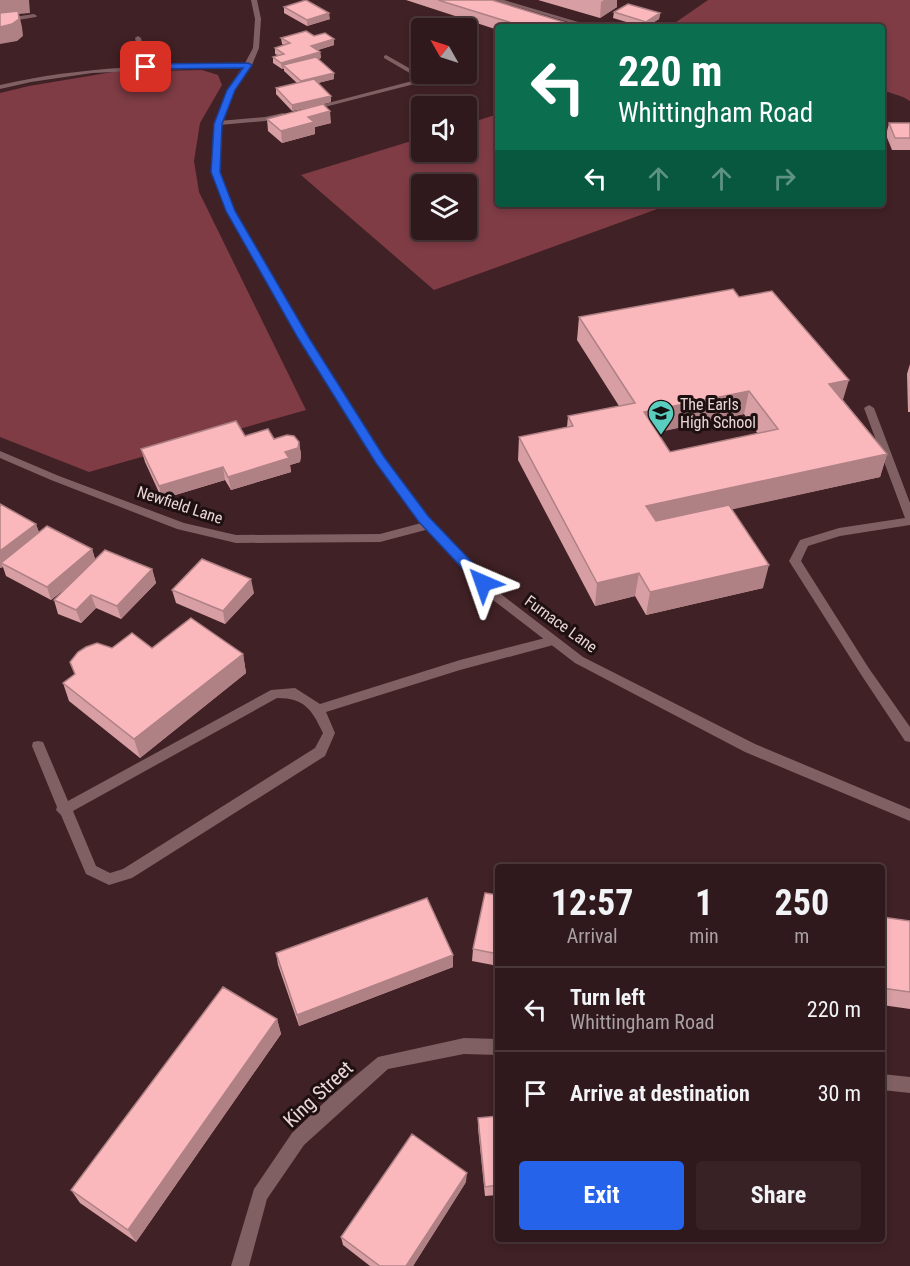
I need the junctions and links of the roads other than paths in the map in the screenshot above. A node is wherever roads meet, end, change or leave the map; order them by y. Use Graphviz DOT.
graph roads {
  1 [pos="254,0"];
  2 [pos="497,0"];
  3 [pos="34,16"];
  4 [pos="0,21"];
  5 [pos="581,24"];
  6 [pos="138,38"];
  7 [pos="386,57"];
  8 [pos="248,65"];
  9 [pos="146,67"];
  10 [pos="0,87"];
  11 [pos="300,111"];
  12 [pos="288,114"];
  13 [pos="219,123"];
  14 [pos="869,408"];
  15 [pos="0,454"];
  16 [pos="910,519"];
  17 [pos="429,525"];
  18 [pos="554,641"];
  19 [pos="318,709"];
  20 [pos="910,737"];
  21 [pos="38,746"];
  22 [pos="63,810"];
  23 [pos="910,815"];
  24 [pos="495,1047"];
  25 [pos="885,1082"];
  26 [pos="910,1085"];
  27 [pos="240,1266"];
  1 -- 8 [label="street, Furnace Lane"];
  2 -- 5 [label="street"];
  3 -- 4 [label="street"];
  6 -- 9 [label="street"];
  7 -- 11 [label="street"];
  8 -- 9 [label="street"];
  8 -- 13 [label="street, Furnace Lane"];
  9 -- 10 [label="street"];
  12 -- 13 [label="street"];
  13 -- 17 [label="street, Furnace Lane"];
  14 -- 16 [label="street"];
  15 -- 17 [label="street, Newfield Lane"];
  16 -- 20 [label="street"];
  17 -- 18 [label="street, Furnace Lane"];
  18 -- 19 [label="street"];
  18 -- 23 [label="street, Furnace Lane"];
  19 -- 22 [label="street"];
  19 -- 22 [label="street"];
  21 -- 22 [label="street"];
  24 -- 27 [label="street, King Street"];
  25 -- 26 [label="street"];
}
